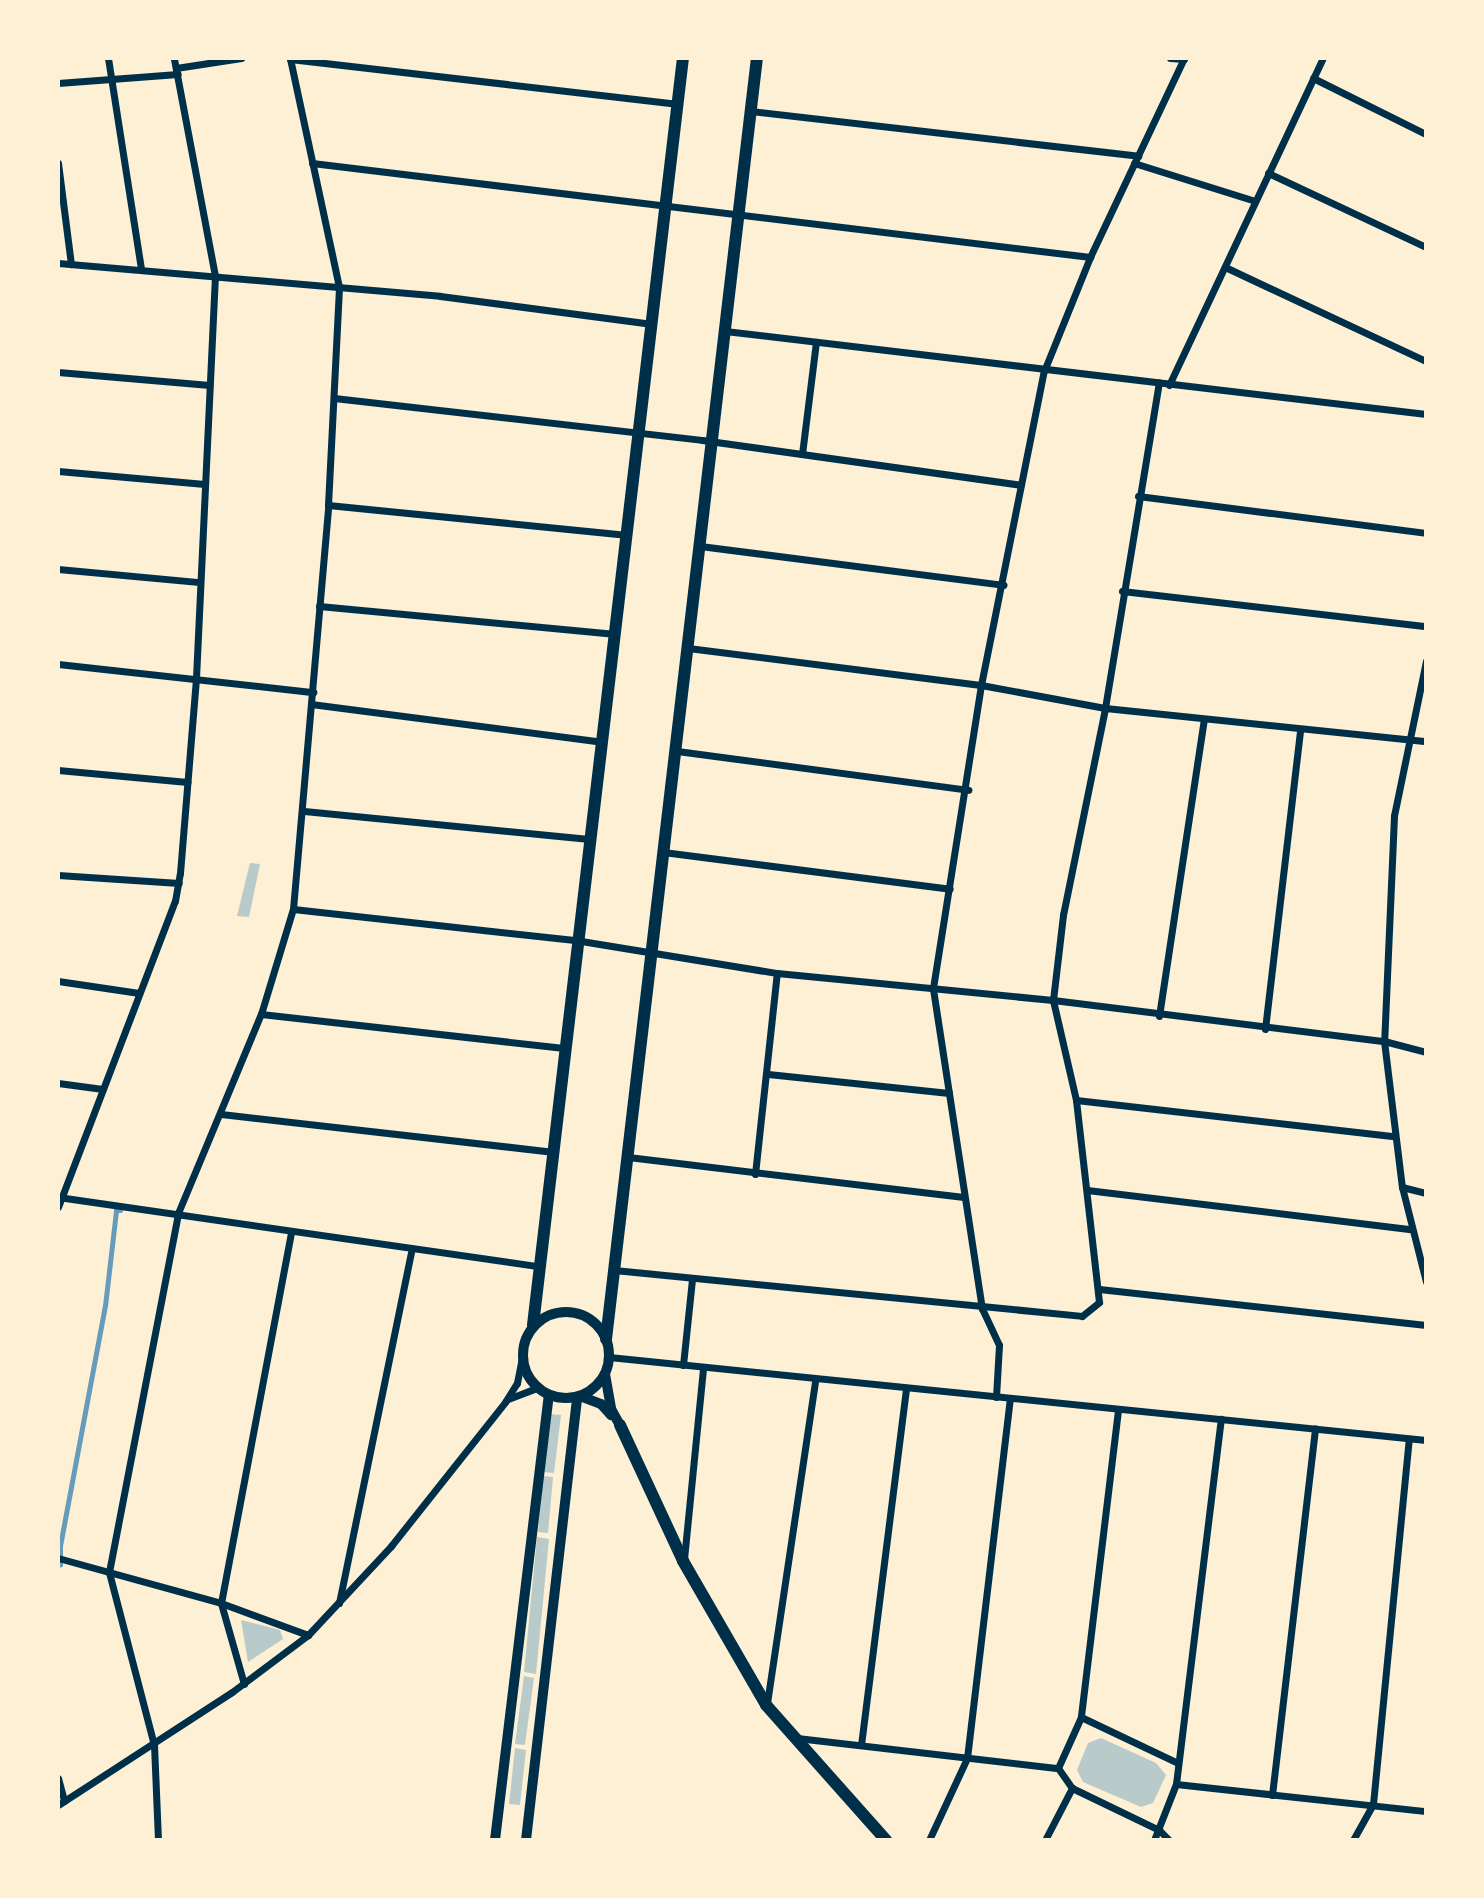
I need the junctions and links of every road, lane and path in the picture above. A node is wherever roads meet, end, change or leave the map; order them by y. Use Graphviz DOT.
graph roads {
  1 [pos="108,58"];
  2 [pos="174,58"];
  3 [pos="241,58"];
  4 [pos="683,58"];
  5 [pos="757,58"];
  6 [pos="1170,58"];
  7 [pos="1323,58"];
  8 [pos="290,59"];
  9 [pos="1184,59"];
  10 [pos="177,71"];
  11 [pos="1313,78"];
  12 [pos="113,80"];
  13 [pos="58,83"];
  14 [pos="678,104"];
  15 [pos="751,111"];
  16 [pos="1426,134"];
  17 [pos="1136,159"];
  18 [pos="58,163"];
  19 [pos="312,163"];
  20 [pos="1268,173"];
  21 [pos="1255,201"];
  22 [pos="671,208"];
  23 [pos="732,216"];
  24 [pos="1426,247"];
  25 [pos="1090,257"];
  26 [pos="58,263"];
  27 [pos="71,264"];
  28 [pos="1225,267"];
  29 [pos="141,269"];
  30 [pos="215,276"];
  31 [pos="339,287"];
  32 [pos="652,324"];
  33 [pos="725,331"];
  34 [pos="816,342"];
  35 [pos="1426,360"];
  36 [pos="1044,371"];
  37 [pos="58,372"];
  38 [pos="1159,382"];
  39 [pos="1168,385"];
  40 [pos="209,386"];
  41 [pos="334,398"];
  42 [pos="1426,414"];
  43 [pos="644,433"];
  44 [pos="707,441"];
  45 [pos="802,454"];
  46 [pos="58,471"];
  47 [pos="204,484"];
  48 [pos="1021,485"];
  49 [pos="1138,496"];
  50 [pos="328,505"];
  51 [pos="1426,533"];
  52 [pos="628,535"];
  53 [pos="700,546"];
  54 [pos="58,569"];
  55 [pos="199,582"];
  56 [pos="1003,585"];
  57 [pos="1122,591"];
  58 [pos="319,606"];
  59 [pos="1426,626"];
  60 [pos="616,634"];
  61 [pos="688,648"];
  62 [pos="1426,661"];
  63 [pos="58,664"];
  64 [pos="196,678"];
  65 [pos="981,685"];
  66 [pos="313,692"];
  67 [pos="312,704"];
  68 [pos="1105,708"];
  69 [pos="1204,719"];
  70 [pos="1300,729"];
  71 [pos="1411,737"];
  72 [pos="1426,741"];
  73 [pos="603,742"];
  74 [pos="677,751"];
  75 [pos="58,770"];
  76 [pos="187,782"];
  77 [pos="968,790"];
  78 [pos="304,811"];
  79 [pos="592,839"];
  80 [pos="663,852"];
  81 [pos="58,875"];
  82 [pos="179,883"];
  83 [pos="950,890"];
  84 [pos="293,909"];
  85 [pos="584,941"];
  86 [pos="646,952"];
  87 [pos="778,973"];
  88 [pos="58,981"];
  89 [pos="933,988"];
  90 [pos="139,993"];
  91 [pos="1053,1000"];
  92 [pos="261,1014"];
  93 [pos="1159,1016"];
  94 [pos="1265,1030"];
  95 [pos="1384,1041"];
  96 [pos="568,1048"];
  97 [pos="1426,1052"];
  98 [pos="768,1074"];
  99 [pos="58,1083"];
  100 [pos="103,1089"];
  101 [pos="949,1093"];
  102 [pos="1076,1100"];
  103 [pos="220,1114"];
  104 [pos="1394,1136"];
  105 [pos="556,1152"];
  106 [pos="628,1157"];
  107 [pos="755,1174"];
  108 [pos="1402,1187"];
  109 [pos="1087,1190"];
  110 [pos="1426,1194"];
  111 [pos="59,1197"];
  112 [pos="962,1197"];
  113 [pos="58,1207"];
  114 [pos="178,1213"];
  115 [pos="1410,1229"];
  116 [pos="291,1231"];
  117 [pos="411,1251"];
  118 [pos="541,1267"];
  119 [pos="614,1270"];
  120 [pos="692,1279"];
  121 [pos="1426,1282"];
  122 [pos="1099,1289"];
  123 [pos="982,1309"];
  124 [pos="533,1325"];
  125 [pos="1426,1325"];
  126 [pos="606,1339"];
  127 [pos="609,1357"];
  128 [pos="522,1358"];
  129 [pos="683,1365"];
  130 [pos="703,1368"];
  131 [pos="605,1374"];
  132 [pos="815,1381"];
  133 [pos="537,1388"];
  134 [pos="906,1390"];
  135 [pos="549,1395"];
  136 [pos="579,1397"];
  137 [pos="996,1397"];
  138 [pos="1010,1399"];
  139 [pos="507,1400"];
  140 [pos="1118,1410"];
  141 [pos="1222,1419"];
  142 [pos="620,1425"];
  143 [pos="1315,1429"];
  144 [pos="1409,1439"];
  145 [pos="1426,1440"];
  146 [pos="58,1558"];
  147 [pos="683,1562"];
  148 [pos="109,1573"];
  149 [pos="221,1603"];
  150 [pos="338,1605"];
  151 [pos="308,1635"];
  152 [pos="244,1684"];
  153 [pos="766,1704"];
  154 [pos="1081,1717"];
  155 [pos="792,1737"];
  156 [pos="154,1745"];
  157 [pos="861,1745"];
  158 [pos="967,1758"];
  159 [pos="1178,1763"];
  160 [pos="1058,1768"];
  161 [pos="58,1778"];
  162 [pos="1175,1784"];
  163 [pos="1072,1788"];
  164 [pos="1272,1795"];
  165 [pos="61,1803"];
  166 [pos="1373,1804"];
  167 [pos="1426,1811"];
  168 [pos="1159,1830"];
  169 [pos="158,1840"];
  170 [pos="495,1840"];
  171 [pos="526,1840"];
  172 [pos="886,1840"];
  173 [pos="929,1840"];
  174 [pos="1045,1840"];
  175 [pos="1154,1840"];
  176 [pos="1169,1840"];
  177 [pos="1353,1840"];
  1 -- 12 [label="street"];
  2 -- 10 [label="street"];
  3 -- 10 [label="street"];
  4 -- 14 [label="main road"];
  5 -- 15 [label="main road"];
  6 -- 9 [label="street"];
  7 -- 11 [label="street"];
  8 -- 14 [label="street"];
  8 -- 19 [label="street"];
  9 -- 17 [label="street"];
  10 -- 12 [label="street"];
  10 -- 30 [label="street"];
  11 -- 16 [label="street"];
  11 -- 20 [label="street"];
  12 -- 13 [label="street"];
  12 -- 29 [label="street"];
  14 -- 22 [label="main road"];
  15 -- 17 [label="street"];
  15 -- 23 [label="main road"];
  17 -- 21 [label="street"];
  17 -- 25 [label="street"];
  18 -- 27 [label="street"];
  19 -- 22 [label="street"];
  19 -- 31 [label="street"];
  20 -- 21 [label="street"];
  20 -- 24 [label="street"];
  21 -- 28 [label="street"];
  22 -- 23 [label="street"];
  22 -- 32 [label="main road"];
  23 -- 25 [label="street"];
  23 -- 33 [label="main road"];
  25 -- 36 [label="street"];
  26 -- 27 [label="street"];
  27 -- 29 [label="street"];
  28 -- 35 [label="street"];
  28 -- 39 [label="street"];
  29 -- 30 [label="street"];
  30 -- 31 [label="street"];
  30 -- 40 [label="street"];
  31 -- 32 [label="street"];
  31 -- 41 [label="street"];
  32 -- 43 [label="main road"];
  33 -- 34 [label="street"];
  33 -- 44 [label="main road"];
  34 -- 36 [label="street"];
  34 -- 45 [label="street"];
  36 -- 38 [label="street"];
  36 -- 48 [label="street"];
  37 -- 40 [label="street"];
  38 -- 39 [label="street"];
  38 -- 49 [label="street"];
  39 -- 42 [label="street"];
  40 -- 47 [label="street"];
  41 -- 43 [label="street"];
  41 -- 50 [label="street"];
  43 -- 44 [label="street"];
  43 -- 52 [label="main road"];
  44 -- 45 [label="street"];
  44 -- 53 [label="main road"];
  45 -- 48 [label="street"];
  46 -- 47 [label="street"];
  47 -- 55 [label="street"];
  48 -- 56 [label="street"];
  49 -- 51 [label="street"];
  49 -- 57 [label="street"];
  50 -- 52 [label="street"];
  50 -- 58 [label="street"];
  52 -- 60 [label="main road"];
  53 -- 56 [label="street"];
  53 -- 61 [label="main road"];
  54 -- 55 [label="street"];
  55 -- 64 [label="street"];
  56 -- 65 [label="street"];
  57 -- 59 [label="street"];
  57 -- 68 [label="street"];
  58 -- 60 [label="street"];
  58 -- 66 [label="street"];
  60 -- 73 [label="main road"];
  61 -- 65 [label="street"];
  61 -- 74 [label="main road"];
  62 -- 71 [label="street"];
  63 -- 64 [label="street"];
  64 -- 66 [label="street"];
  64 -- 76 [label="street"];
  65 -- 68 [label="street"];
  65 -- 77 [label="street"];
  66 -- 67 [label="street"];
  67 -- 73 [label="street"];
  67 -- 78 [label="street"];
  68 -- 69 [label="street"];
  68 -- 91 [label="street"];
  69 -- 70 [label="street"];
  69 -- 93 [label="street"];
  70 -- 71 [label="street"];
  70 -- 94 [label="street"];
  71 -- 72 [label="street"];
  71 -- 95 [label="street"];
  73 -- 79 [label="main road"];
  74 -- 77 [label="street"];
  74 -- 80 [label="main road"];
  75 -- 76 [label="street"];
  76 -- 82 [label="street"];
  77 -- 83 [label="street"];
  78 -- 79 [label="street"];
  78 -- 84 [label="street"];
  79 -- 85 [label="main road"];
  80 -- 83 [label="street"];
  80 -- 86 [label="main road"];
  81 -- 82 [label="street"];
  82 -- 90 [label="street"];
  83 -- 89 [label="street"];
  84 -- 85 [label="street"];
  84 -- 92 [label="street"];
  85 -- 86 [label="street"];
  85 -- 96 [label="main road"];
  86 -- 87 [label="street"];
  86 -- 106 [label="main road"];
  87 -- 89 [label="street"];
  87 -- 98 [label="street"];
  88 -- 90 [label="street"];
  89 -- 91 [label="street"];
  89 -- 101 [label="street"];
  90 -- 100 [label="street"];
  91 -- 93 [label="street"];
  91 -- 102 [label="street"];
  92 -- 96 [label="street"];
  92 -- 103 [label="street"];
  93 -- 94 [label="street"];
  94 -- 95 [label="street"];
  95 -- 97 [label="street"];
  95 -- 104 [label="street"];
  96 -- 105 [label="main road"];
  98 -- 101 [label="street"];
  98 -- 107 [label="street"];
  99 -- 100 [label="street"];
  100 -- 111 [label="street"];
  101 -- 112 [label="street"];
  102 -- 104 [label="street"];
  102 -- 109 [label="street"];
  103 -- 105 [label="street"];
  103 -- 114 [label="street"];
  104 -- 108 [label="street"];
  105 -- 118 [label="main road"];
  106 -- 107 [label="street"];
  106 -- 119 [label="main road"];
  107 -- 112 [label="street"];
  108 -- 110 [label="street"];
  108 -- 115 [label="street"];
  109 -- 115 [label="street"];
  109 -- 122 [label="street"];
  111 -- 113 [label="street"];
  111 -- 114 [label="street"];
  112 -- 123 [label="street"];
  114 -- 116 [label="street"];
  114 -- 148 [label="street"];
  115 -- 121 [label="street"];
  116 -- 117 [label="street"];
  116 -- 149 [label="street"];
  117 -- 118 [label="street"];
  117 -- 150 [label="street"];
  118 -- 124 [label="main road"];
  119 -- 120 [label="street"];
  119 -- 126 [label="main road"];
  120 -- 123 [label="street"];
  120 -- 129 [label="street"];
  122 -- 123 [label="street"];
  122 -- 125 [label="street"];
  123 -- 137 [label="street"];
  124 -- 126 [label="street"];
  124 -- 128 [label="street"];
  126 -- 127 [label="street"];
  127 -- 129 [label="street"];
  127 -- 131 [label="street"];
  128 -- 133 [label="street"];
  128 -- 139 [label="street"];
  129 -- 130 [label="street"];
  130 -- 132 [label="street"];
  130 -- 147 [label="street"];
  131 -- 136 [label="street"];
  131 -- 142 [label="street"];
  132 -- 134 [label="street"];
  132 -- 153 [label="street"];
  133 -- 135 [label="street"];
  133 -- 139 [label="street"];
  134 -- 137 [label="street"];
  134 -- 157 [label="street"];
  135 -- 136 [label="street"];
  135 -- 170 [label="street"];
  136 -- 142 [label="street"];
  136 -- 171 [label="street"];
  137 -- 138 [label="street"];
  138 -- 140 [label="street"];
  138 -- 158 [label="street"];
  139 -- 150 [label="street"];
  140 -- 141 [label="street"];
  140 -- 154 [label="street"];
  141 -- 143 [label="street"];
  141 -- 159 [label="street"];
  142 -- 147 [label="main road"];
  143 -- 144 [label="street"];
  143 -- 164 [label="street"];
  144 -- 145 [label="street"];
  144 -- 166 [label="street"];
  146 -- 148 [label="street"];
  147 -- 153 [label="main road"];
  148 -- 149 [label="street"];
  148 -- 156 [label="street"];
  149 -- 151 [label="street"];
  149 -- 152 [label="street"];
  150 -- 151 [label="street"];
  151 -- 152 [label="street"];
  152 -- 156 [label="street"];
  153 -- 155 [label="main road"];
  154 -- 159 [label="street"];
  154 -- 160 [label="street"];
  155 -- 157 [label="street"];
  155 -- 172 [label="main road"];
  156 -- 165 [label="street"];
  156 -- 169 [label="street"];
  157 -- 158 [label="street"];
  158 -- 160 [label="street"];
  158 -- 173 [label="street"];
  159 -- 162 [label="street"];
  160 -- 163 [label="street"];
  161 -- 165 [label="street"];
  162 -- 164 [label="street"];
  162 -- 168 [label="street"];
  163 -- 168 [label="street"];
  163 -- 174 [label="street"];
  164 -- 166 [label="street"];
  166 -- 167 [label="street"];
  166 -- 177 [label="street"];
  168 -- 175 [label="street"];
  168 -- 176 [label="street"];
}
